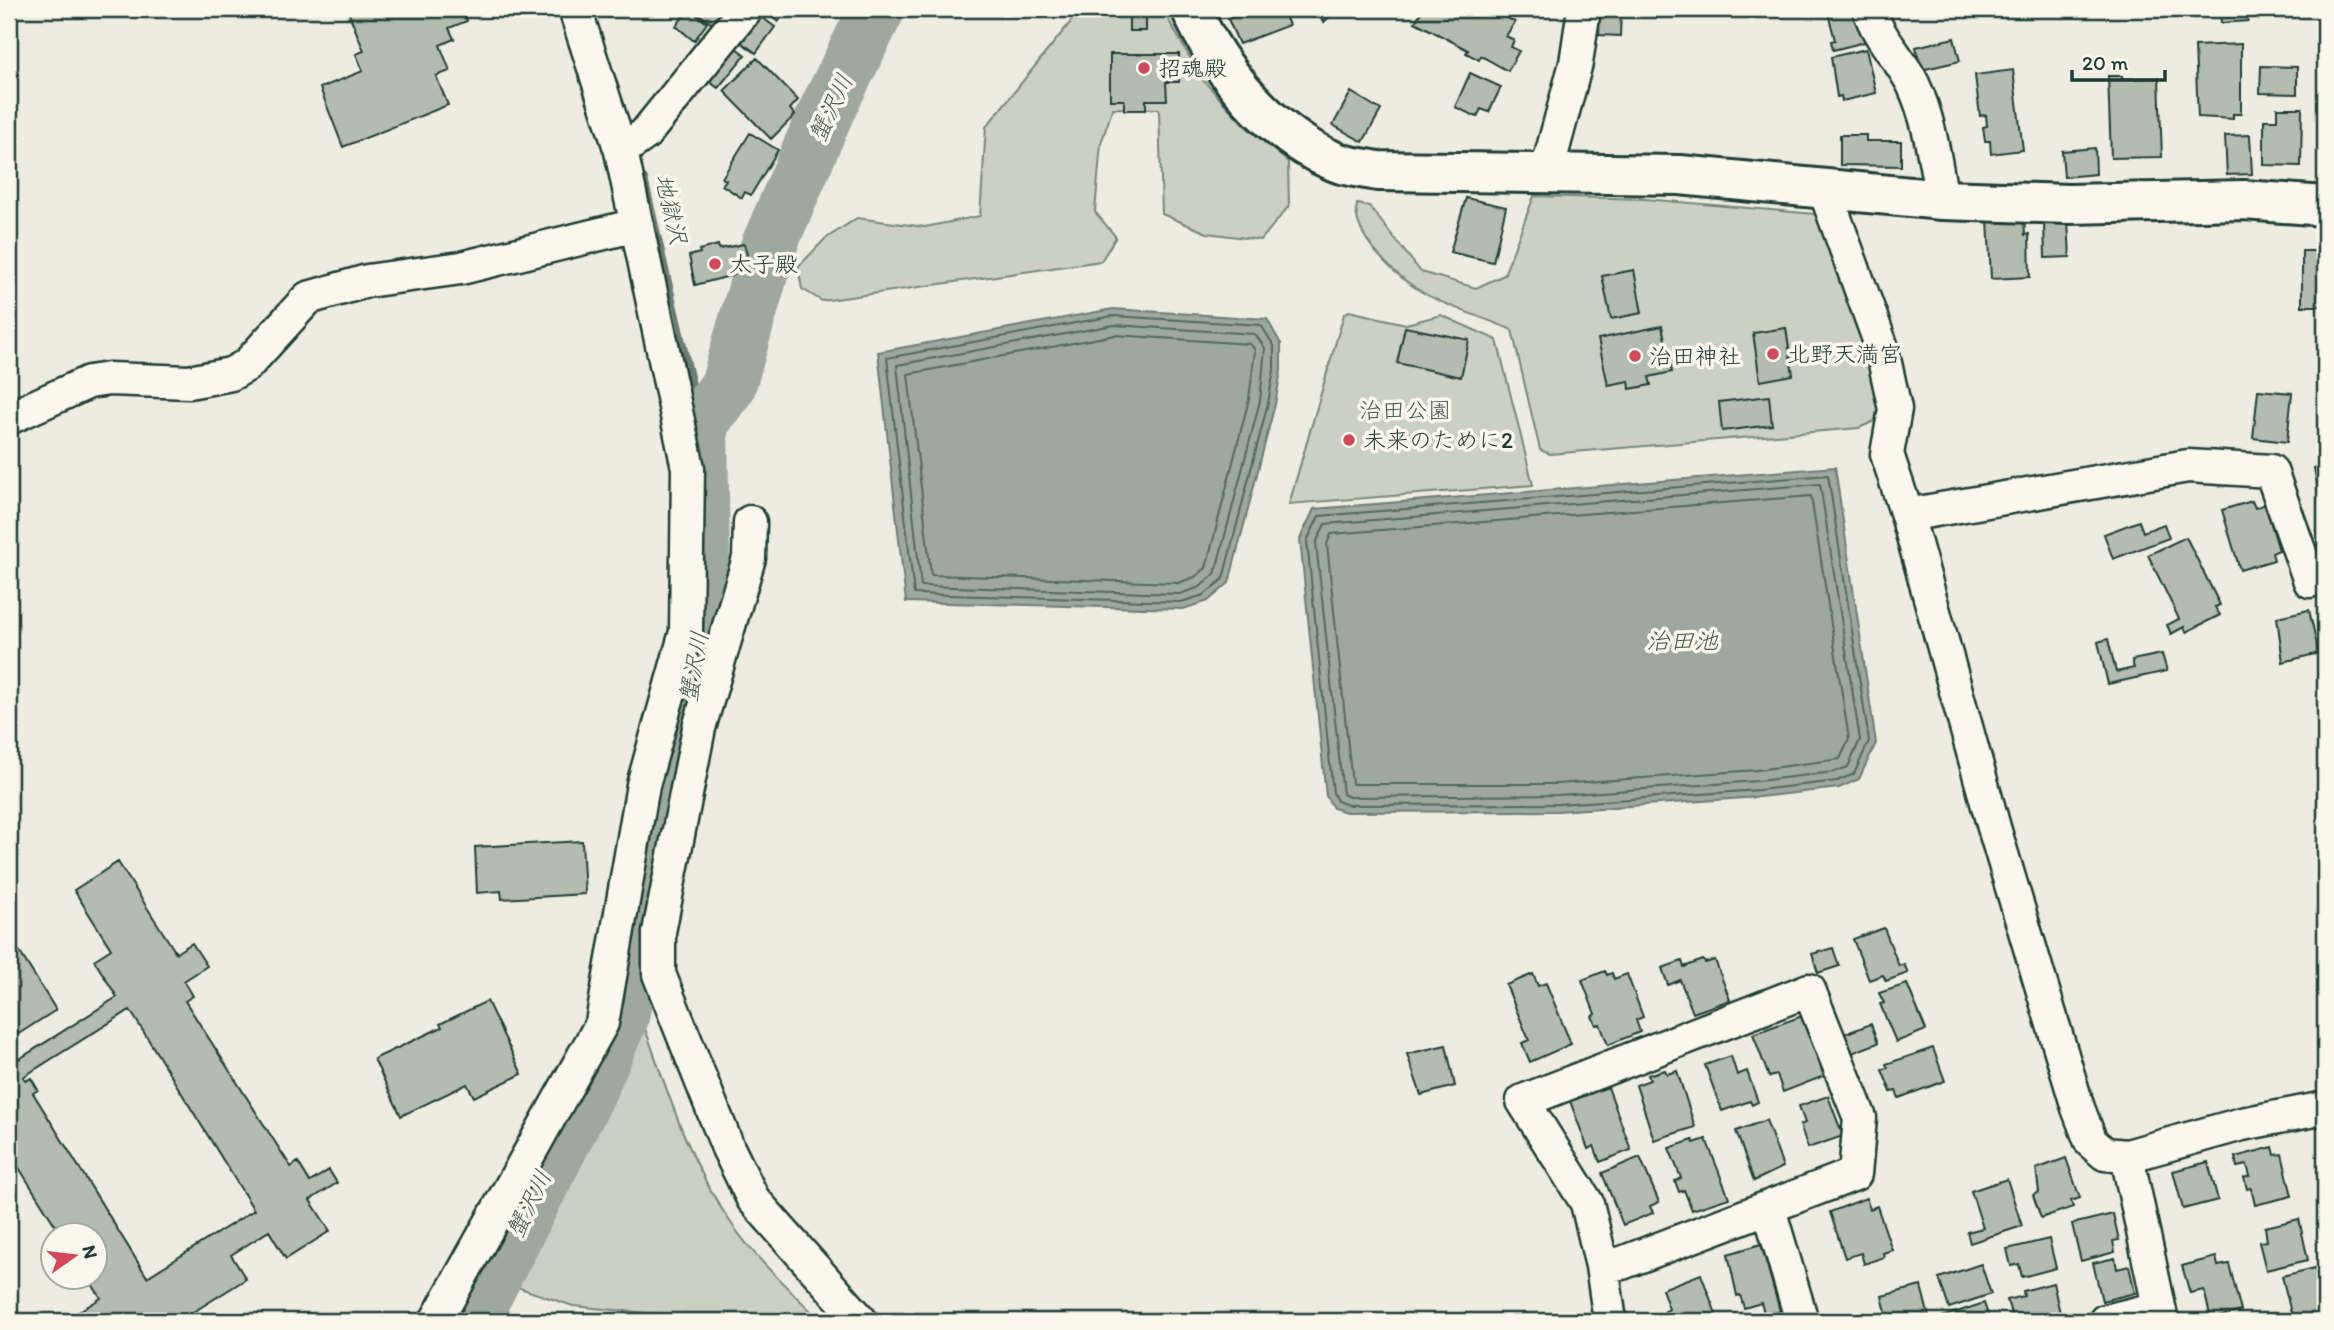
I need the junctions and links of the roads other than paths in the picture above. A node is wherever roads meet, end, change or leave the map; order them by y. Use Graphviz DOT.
graph roads {
  1 [pos="575,9"];
  2 [pos="746,9"];
  3 [pos="1191,9"];
  4 [pos="1584,9"];
  5 [pos="1870,9"];
  6 [pos="630,145"];
  7 [pos="1547,171"];
  8 [pos="1824,188"];
  9 [pos="1942,200"];
  10 [pos="2325,206"];
  11 [pos="637,225"];
  12 [pos="9,418"];
  13 [pos="1908,515"];
  14 [pos="750,522"];
  15 [pos="2309,581"];
  16 [pos="2325,1108"];
  17 [pos="2127,1156"];
  18 [pos="1769,1209"];
  19 [pos="1602,1266"];
  20 [pos="2160,1315"];
  21 [pos="436,1321"];
  22 [pos="861,1321"];
  23 [pos="1610,1321"];
  24 [pos="1802,1321"];
  25 [pos="2105,1321"];
  1 -- 6 [label="street"];
  2 -- 6 [label="street"];
  3 -- 7 [label="street"];
  4 -- 7 [label="street"];
  5 -- 9 [label="street"];
  6 -- 11 [label="street"];
  7 -- 8 [label="street"];
  8 -- 9 [label="street"];
  8 -- 13 [label="street"];
  9 -- 10 [label="street"];
  11 -- 12 [label="street"];
  11 -- 21 [label="street"];
  13 -- 15 [label="street"];
  13 -- 17 [label="street"];
  14 -- 22 [label="street"];
  16 -- 17 [label="street"];
  17 -- 20 [label="street"];
  18 -- 19 [label="street"];
  18 -- 19 [label="street"];
  18 -- 24 [label="street"];
  19 -- 23 [label="street"];
  20 -- 25 [label="street"];
}
